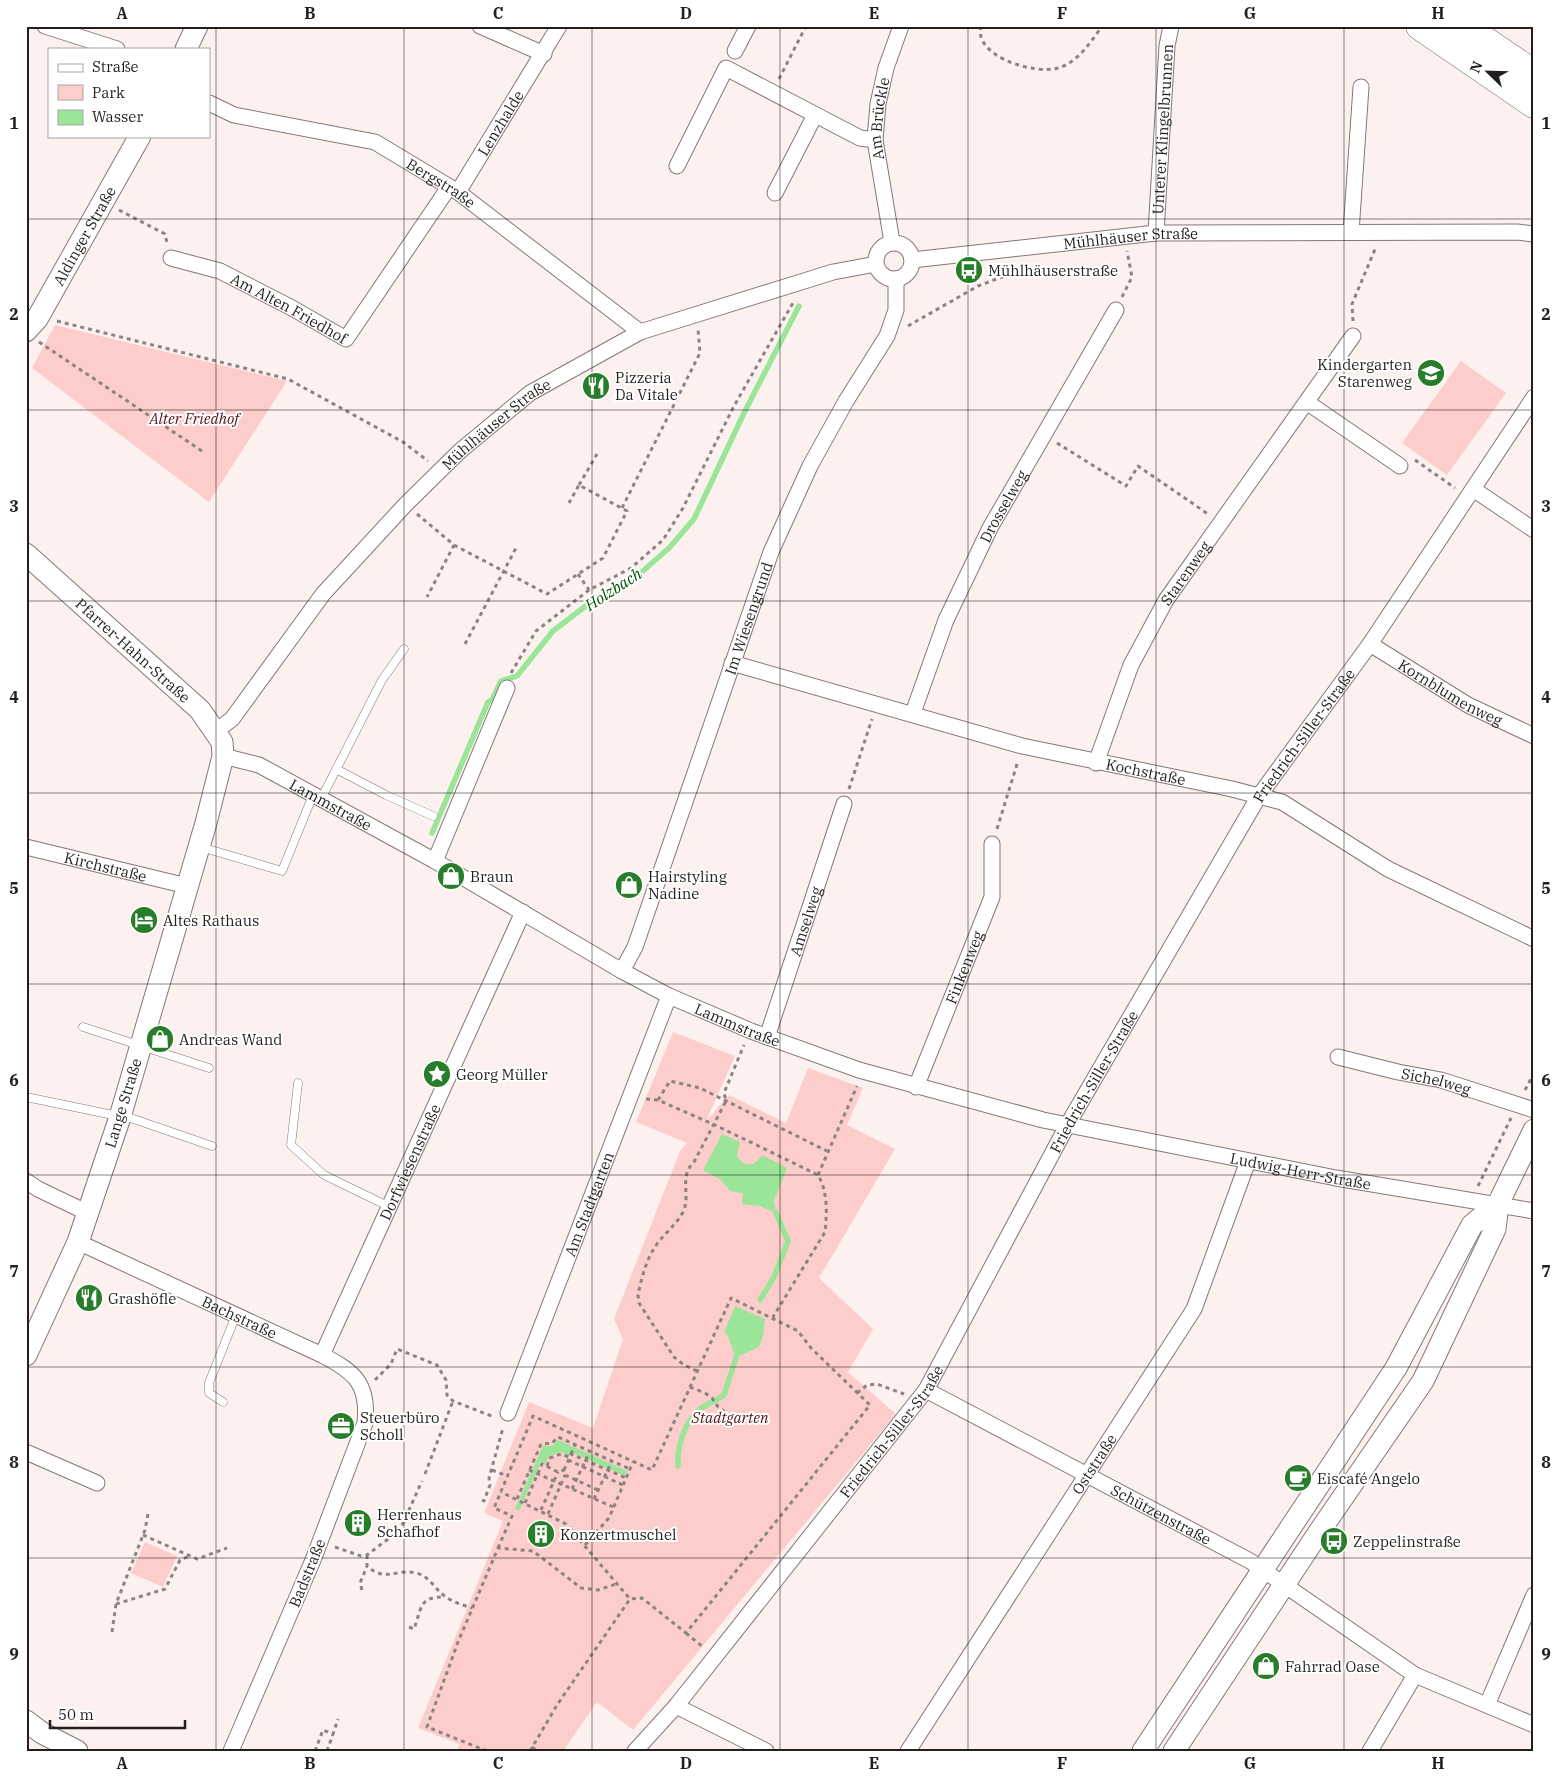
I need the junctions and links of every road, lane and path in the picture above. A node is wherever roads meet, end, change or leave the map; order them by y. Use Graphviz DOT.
graph roads {
  1 [pos="45,26"];
  2 [pos="197,26"];
  3 [pos="480,26"];
  4 [pos="559,26"];
  5 [pos="748,26"];
  6 [pos="806,26"];
  7 [pos="901,26"];
  8 [pos="981,26"];
  9 [pos="1102,26"];
  10 [pos="1171,26"];
  11 [pos="1420,26"];
  12 [pos="1463,26"];
  13 [pos="114,48"];
  14 [pos="186,48"];
  15 [pos="735,51"];
  16 [pos="544,54"];
  17 [pos="784,69"];
  18 [pos="1534,74"];
  19 [pos="1361,86"];
  20 [pos="210,103"];
  21 [pos="1534,104"];
  22 [pos="815,115"];
  23 [pos="139,138"];
  24 [pos="875,140"];
  25 [pos="677,166"];
  26 [pos="454,189"];
  27 [pos="775,192"];
  28 [pos="104,202"];
  29 [pos="1351,232"];
  30 [pos="1156,233"];
  31 [pos="1534,234"];
  32 [pos="892,242"];
  33 [pos="1025,247"];
  34 [pos="1376,250"];
  35 [pos="1129,257"];
  36 [pos="171,258"];
  37 [pos="912,260"];
  38 [pos="876,264"];
  39 [pos="896,279"];
  40 [pos="797,283"];
  41 [pos="1118,307"];
  42 [pos="41,312"];
  43 [pos="697,315"];
  44 [pos="26,331"];
  45 [pos="640,332"];
  46 [pos="887,336"];
  47 [pos="1353,336"];
  48 [pos="44,346"];
  49 [pos="1534,397"];
  50 [pos="1308,403"];
  51 [pos="1043,434"];
  52 [pos="202,451"];
  53 [pos="597,454"];
  54 [pos="1400,466"];
  55 [pos="1425,467"];
  56 [pos="441,470"];
  57 [pos="1442,478"];
  58 [pos="579,485"];
  59 [pos="1473,489"];
  60 [pos="569,503"];
  61 [pos="406,504"];
  62 [pos="622,508"];
  63 [pos="1221,523"];
  64 [pos="1534,530"];
  65 [pos="454,545"];
  66 [pos="516,548"];
  67 [pos="26,554"];
  68 [pos="504,571"];
  69 [pos="578,574"];
  70 [pos="589,590"];
  71 [pos="427,597"];
  72 [pos="465,644"];
  73 [pos="1370,644"];
  74 [pos="404,649"];
  75 [pos="732,663"];
  76 [pos="507,688"];
  77 [pos="877,703"];
  78 [pos="913,713"];
  79 [pos="216,731"];
  80 [pos="1534,736"];
  81 [pos="1022,746"];
  82 [pos="223,756"];
  83 [pos="1096,762"];
  84 [pos="336,769"];
  85 [pos="1259,796"];
  86 [pos="317,797"];
  87 [pos="844,804"];
  88 [pos="433,816"];
  89 [pos="992,844"];
  90 [pos="26,847"];
  91 [pos="199,847"];
  92 [pos="435,860"];
  93 [pos="187,886"];
  94 [pos="523,912"];
  95 [pos="1534,939"];
  96 [pos="622,971"];
  97 [pos="669,996"];
  98 [pos="83,1027"];
  99 [pos="767,1037"];
  100 [pos="140,1045"];
  101 [pos="740,1054"];
  102 [pos="1338,1057"];
  103 [pos="209,1068"];
  104 [pos="864,1072"];
  105 [pos="1534,1073"];
  106 [pos="298,1083"];
  107 [pos="916,1087"];
  108 [pos="26,1097"];
  109 [pos="629,1098"];
  110 [pos="658,1100"];
  111 [pos="726,1100"];
  112 [pos="1518,1104"];
  113 [pos="1534,1110"];
  114 [pos="120,1116"];
  115 [pos="1068,1124"];
  116 [pos="715,1125"];
  117 [pos="1534,1130"];
  118 [pos="212,1146"];
  119 [pos="827,1151"];
  120 [pos="1248,1161"];
  121 [pos="818,1175"];
  122 [pos="26,1182"];
  123 [pos="1471,1199"];
  124 [pos="1498,1204"];
  125 [pos="390,1207"];
  126 [pos="1534,1211"];
  127 [pos="88,1213"];
  128 [pos="78,1242"];
  129 [pos="236,1315"];
  130 [pos="773,1317"];
  131 [pos="26,1355"];
  132 [pos="322,1355"];
  133 [pos="697,1371"];
  134 [pos="690,1386"];
  135 [pos="363,1391"];
  136 [pos="857,1393"];
  137 [pos="922,1396"];
  138 [pos="453,1401"];
  139 [pos="223,1402"];
  140 [pos="726,1412"];
  141 [pos="503,1418"];
  142 [pos="575,1445"];
  143 [pos="589,1451"];
  144 [pos="26,1452"];
  145 [pos="569,1457"];
  146 [pos="585,1460"];
  147 [pos="611,1462"];
  148 [pos="633,1462"];
  149 [pos="547,1466"];
  150 [pos="582,1467"];
  151 [pos="630,1469"];
  152 [pos="492,1470"];
  153 [pos="530,1470"];
  154 [pos="564,1470"];
  155 [pos="607,1470"];
  156 [pos="558,1472"];
  157 [pos="537,1473"];
  158 [pos="425,1474"];
  159 [pos="1086,1474"];
  160 [pos="565,1475"];
  161 [pos="507,1476"];
  162 [pos="604,1476"];
  163 [pos="626,1478"];
  164 [pos="577,1480"];
  165 [pos="422,1481"];
  166 [pos="554,1481"];
  167 [pos="97,1483"];
  168 [pos="561,1484"];
  169 [pos="623,1485"];
  170 [pos="572,1489"];
  171 [pos="598,1490"];
  172 [pos="501,1492"];
  173 [pos="517,1499"];
  174 [pos="594,1499"];
  175 [pos="482,1500"];
  176 [pos="524,1503"];
  177 [pos="613,1508"];
  178 [pos="541,1510"];
  179 [pos="148,1514"];
  180 [pos="548,1514"];
  181 [pos="143,1535"];
  182 [pos="320,1541"];
  183 [pos="585,1545"];
  184 [pos="227,1548"];
  185 [pos="498,1548"];
  186 [pos="190,1556"];
  187 [pos="367,1556"];
  188 [pos="367,1566"];
  189 [pos="1263,1569"];
  190 [pos="616,1584"];
  191 [pos="1286,1584"];
  192 [pos="362,1590"];
  193 [pos="1534,1595"];
  194 [pos="445,1597"];
  195 [pos="630,1599"];
  196 [pos="116,1604"];
  197 [pos="472,1608"];
  198 [pos="409,1627"];
  199 [pos="112,1632"];
  200 [pos="686,1633"];
  201 [pos="715,1656"];
  202 [pos="1415,1675"];
  203 [pos="1487,1705"];
  204 [pos="676,1706"];
  205 [pos="338,1719"];
  206 [pos="26,1720"];
  207 [pos="1534,1725"];
  208 [pos="333,1734"];
  209 [pos="531,1749"];
  210 [pos="486,1750"];
  211 [pos="78,1751"];
  212 [pos="232,1751"];
  213 [pos="315,1751"];
  214 [pos="327,1751"];
  215 [pos="537,1751"];
  216 [pos="635,1751"];
  217 [pos="766,1751"];
  218 [pos="908,1751"];
  219 [pos="1143,1751"];
  220 [pos="1174,1751"];
  221 [pos="1370,1751"];
  1 -- 13 [label="street"];
  2 -- 14 [label="street"];
  3 -- 16 [label="street"];
  4 -- 16 [label="street, Lenzhalde"];
  5 -- 15 [label="street"];
  6 -- 17 [label="path"];
  7 -- 24 [label="street, Am Brückle"];
  8 -- 9 [label="path"];
  10 -- 30 [label="street, Unterer Klingelbrunnen"];
  11 -- 21 [label="highway"];
  12 -- 18 [label="highway"];
  16 -- 26 [label="street, Lenzhalde"];
  19 -- 29 [label="street"];
  20 -- 26 [label="street, Bergstraße"];
  22 -- 24 [label="street"];
  22 -- 25 [label="street"];
  22 -- 27 [label="street"];
  23 -- 28 [label="street, Aldinger Straße"];
  24 -- 32 [label="street, Am Brückle"];
  26 -- 36 [label="street, Am Alten Friedhof"];
  26 -- 45 [label="street, Bergstraße"];
  28 -- 36 [label="path"];
  28 -- 42 [label="street, Aldinger Straße"];
  29 -- 30 [label="street, Mühlhäuser Straße"];
  29 -- 31 [label="street, Mühlhäuser Straße"];
  30 -- 33 [label="street, Mühlhäuser Straße"];
  32 -- 37 [label="street"];
  32 -- 38 [label="street"];
  33 -- 37 [label="street, Mühlhäuser Straße"];
  33 -- 46 [label="path"];
  34 -- 47 [label="path"];
  35 -- 41 [label="path"];
  37 -- 39 [label="street"];
  38 -- 39 [label="street"];
  38 -- 40 [label="street, Mühlhäuser Straße"];
  39 -- 46 [label="street, Im Wiesengrund"];
  40 -- 43 [label="street, Mühlhäuser Straße"];
  40 -- 70 [label="path"];
  41 -- 51 [label="street, Drosselweg"];
  42 -- 44 [label="street, Aldinger Straße"];
  42 -- 56 [label="path"];
  43 -- 45 [label="street, Mühlhäuser Straße"];
  43 -- 62 [label="path"];
  45 -- 56 [label="street, Mühlhäuser Straße"];
  46 -- 75 [label="street, Im Wiesengrund"];
  47 -- 50 [label="street, Starenweg"];
  48 -- 52 [label="path"];
  49 -- 59 [label="street, Friedrich-Siller-Straße"];
  50 -- 54 [label="street"];
  50 -- 63 [label="street, Starenweg"];
  51 -- 63 [label="path"];
  51 -- 78 [label="street, Drosselweg"];
  53 -- 58 [label="path"];
  55 -- 57 [label="path"];
  56 -- 61 [label="street, Mühlhäuser Straße"];
  58 -- 60 [label="path"];
  58 -- 62 [label="path"];
  59 -- 64 [label="street"];
  59 -- 73 [label="street, Friedrich-Siller-Straße"];
  61 -- 65 [label="path"];
  61 -- 79 [label="street, Mühlhäuser Straße"];
  62 -- 69 [label="path"];
  63 -- 83 [label="street, Starenweg"];
  65 -- 68 [label="path"];
  65 -- 71 [label="path"];
  66 -- 68 [label="path"];
  67 -- 79 [label="street, Pfarrer-Hahn-Straße"];
  68 -- 69 [label="path"];
  68 -- 72 [label="path"];
  69 -- 70 [label="path"];
  70 -- 76 [label="path"];
  73 -- 80 [label="street, Kornblumenweg"];
  73 -- 85 [label="street, Friedrich-Siller-Straße"];
  74 -- 84 [label="lane"];
  75 -- 77 [label="street, Kochstraße"];
  75 -- 96 [label="street, Im Wiesengrund"];
  76 -- 92 [label="street"];
  77 -- 78 [label="street, Kochstraße"];
  77 -- 87 [label="path"];
  78 -- 81 [label="street, Kochstraße"];
  79 -- 82 [label="street, Pfarrer-Hahn-Straße"];
  81 -- 83 [label="street, Kochstraße"];
  81 -- 89 [label="path"];
  82 -- 86 [label="street, Lammstraße"];
  82 -- 91 [label="street, Lange Straße"];
  83 -- 85 [label="street, Kochstraße"];
  84 -- 86 [label="lane"];
  84 -- 88 [label="lane"];
  85 -- 95 [label="street, Kochstraße"];
  85 -- 115 [label="street, Friedrich-Siller-Straße"];
  86 -- 91 [label="lane"];
  86 -- 92 [label="street, Lammstraße"];
  87 -- 99 [label="street, Amselweg"];
  89 -- 107 [label="street, Finkenweg"];
  90 -- 93 [label="street, Kirchstraße"];
  91 -- 93 [label="street, Lange Straße"];
  92 -- 94 [label="street, Lammstraße"];
  93 -- 100 [label="street, Lange Straße"];
  94 -- 96 [label="street, Lammstraße"];
  94 -- 125 [label="street, Dorfwiesenstraße"];
  96 -- 97 [label="street, Lammstraße"];
  97 -- 99 [label="street, Lammstraße"];
  97 -- 109 [label="street, Am Stadtgarten"];
  98 -- 100 [label="lane"];
  99 -- 104 [label="street, Lammstraße"];
  100 -- 103 [label="lane"];
  100 -- 114 [label="street, Lange Straße"];
  101 -- 111 [label="path"];
  102 -- 112 [label="street, Sichelweg"];
  104 -- 107 [label="street, Lammstraße"];
  104 -- 119 [label="path"];
  105 -- 112 [label="path"];
  106 -- 125 [label="lane"];
  107 -- 115 [label="street, Lammstraße"];
  108 -- 114 [label="lane"];
  109 -- 110 [label="path"];
  109 -- 141 [label="street, Am Stadtgarten"];
  110 -- 111 [label="path"];
  110 -- 116 [label="path"];
  111 -- 116 [label="path"];
  111 -- 119 [label="path"];
  112 -- 113 [label="street, Sichelweg"];
  112 -- 123 [label="path"];
  114 -- 118 [label="lane"];
  114 -- 127 [label="street, Lange Straße"];
  115 -- 120 [label="street, Ludwig-Herr-Straße"];
  115 -- 137 [label="street, Friedrich-Siller-Straße"];
  116 -- 121 [label="path"];
  116 -- 133 [label="path"];
  117 -- 124 [label="street"];
  119 -- 121 [label="path"];
  120 -- 123 [label="street, Ludwig-Herr-Straße"];
  120 -- 159 [label="street, Oststraße"];
  121 -- 130 [label="path"];
  122 -- 127 [label="street"];
  123 -- 124 [label="street, Ludwig-Herr-Straße"];
  124 -- 126 [label="street, Ludwig-Herr-Straße"];
  124 -- 189 [label="street"];
  124 -- 191 [label="street"];
  125 -- 132 [label="street, Dorfwiesenstraße"];
  127 -- 128 [label="street, Lange Straße"];
  128 -- 129 [label="street, Bachstraße"];
  128 -- 131 [label="street, Lange Straße"];
  129 -- 132 [label="street, Bachstraße"];
  129 -- 139 [label="lane"];
  130 -- 133 [label="path"];
  130 -- 136 [label="path"];
  132 -- 135 [label="street, Bachstraße"];
  133 -- 134 [label="path"];
  134 -- 140 [label="path"];
  134 -- 148 [label="path"];
  135 -- 138 [label="path"];
  135 -- 182 [label="street, Badstraße"];
  136 -- 137 [label="path"];
  136 -- 200 [label="path"];
  137 -- 159 [label="street, Schützenstraße"];
  137 -- 201 [label="street, Friedrich-Siller-Straße"];
  138 -- 141 [label="path"];
  138 -- 158 [label="path"];
  141 -- 152 [label="path"];
  142 -- 143 [label="path"];
  142 -- 145 [label="path"];
  142 -- 153 [label="path"];
  143 -- 146 [label="path"];
  143 -- 147 [label="path"];
  144 -- 167 [label="street"];
  145 -- 146 [label="path"];
  145 -- 149 [label="path"];
  145 -- 150 [label="path"];
  145 -- 154 [label="path"];
  146 -- 150 [label="path"];
  146 -- 155 [label="path"];
  147 -- 151 [label="path"];
  147 -- 155 [label="path"];
  148 -- 151 [label="path"];
  148 -- 161 [label="path"];
  149 -- 156 [label="path"];
  149 -- 157 [label="path"];
  150 -- 162 [label="path"];
  150 -- 164 [label="path"];
  151 -- 163 [label="path"];
  152 -- 161 [label="path"];
  152 -- 175 [label="path"];
  153 -- 157 [label="path"];
  153 -- 173 [label="path"];
  154 -- 156 [label="path"];
  154 -- 160 [label="path"];
  155 -- 162 [label="path"];
  155 -- 163 [label="path"];
  156 -- 166 [label="path"];
  157 -- 166 [label="path"];
  157 -- 176 [label="path"];
  159 -- 189 [label="street, Schützenstraße"];
  159 -- 218 [label="street, Oststraße"];
  160 -- 164 [label="path"];
  160 -- 168 [label="path"];
  161 -- 172 [label="path"];
  162 -- 169 [label="path"];
  162 -- 171 [label="path"];
  163 -- 169 [label="path"];
  164 -- 170 [label="path"];
  164 -- 171 [label="path"];
  165 -- 187 [label="path"];
  166 -- 168 [label="path"];
  166 -- 178 [label="path"];
  168 -- 170 [label="path"];
  168 -- 180 [label="path"];
  169 -- 177 [label="path"];
  170 -- 174 [label="path"];
  171 -- 174 [label="path"];
  172 -- 173 [label="path"];
  172 -- 185 [label="path"];
  173 -- 176 [label="path"];
  174 -- 177 [label="path"];
  176 -- 178 [label="path"];
  177 -- 183 [label="path"];
  178 -- 180 [label="path"];
  179 -- 181 [label="path"];
  180 -- 183 [label="path"];
  181 -- 186 [label="path"];
  181 -- 196 [label="path"];
  182 -- 187 [label="path"];
  182 -- 212 [label="street, Badstraße"];
  183 -- 190 [label="path"];
  184 -- 186 [label="path"];
  185 -- 190 [label="path"];
  185 -- 197 [label="path"];
  186 -- 196 [label="path"];
  187 -- 188 [label="path"];
  188 -- 192 [label="path"];
  188 -- 194 [label="path"];
  189 -- 191 [label="street"];
  189 -- 219 [label="street"];
  190 -- 195 [label="path"];
  191 -- 202 [label="street"];
  191 -- 220 [label="street"];
  193 -- 203 [label="street"];
  194 -- 197 [label="path"];
  194 -- 198 [label="path"];
  195 -- 200 [label="path"];
  195 -- 209 [label="path"];
  196 -- 199 [label="path"];
  197 -- 210 [label="path"];
  200 -- 201 [label="path"];
  201 -- 204 [label="street, Friedrich-Siller-Straße"];
  202 -- 203 [label="street"];
  202 -- 221 [label="street"];
  203 -- 207 [label="street"];
  204 -- 216 [label="street, Friedrich-Siller-Straße"];
  204 -- 217 [label="street"];
  205 -- 208 [label="path"];
  206 -- 211 [label="street"];
  208 -- 213 [label="path"];
  208 -- 214 [label="path"];
  209 -- 215 [label="path"];
}
